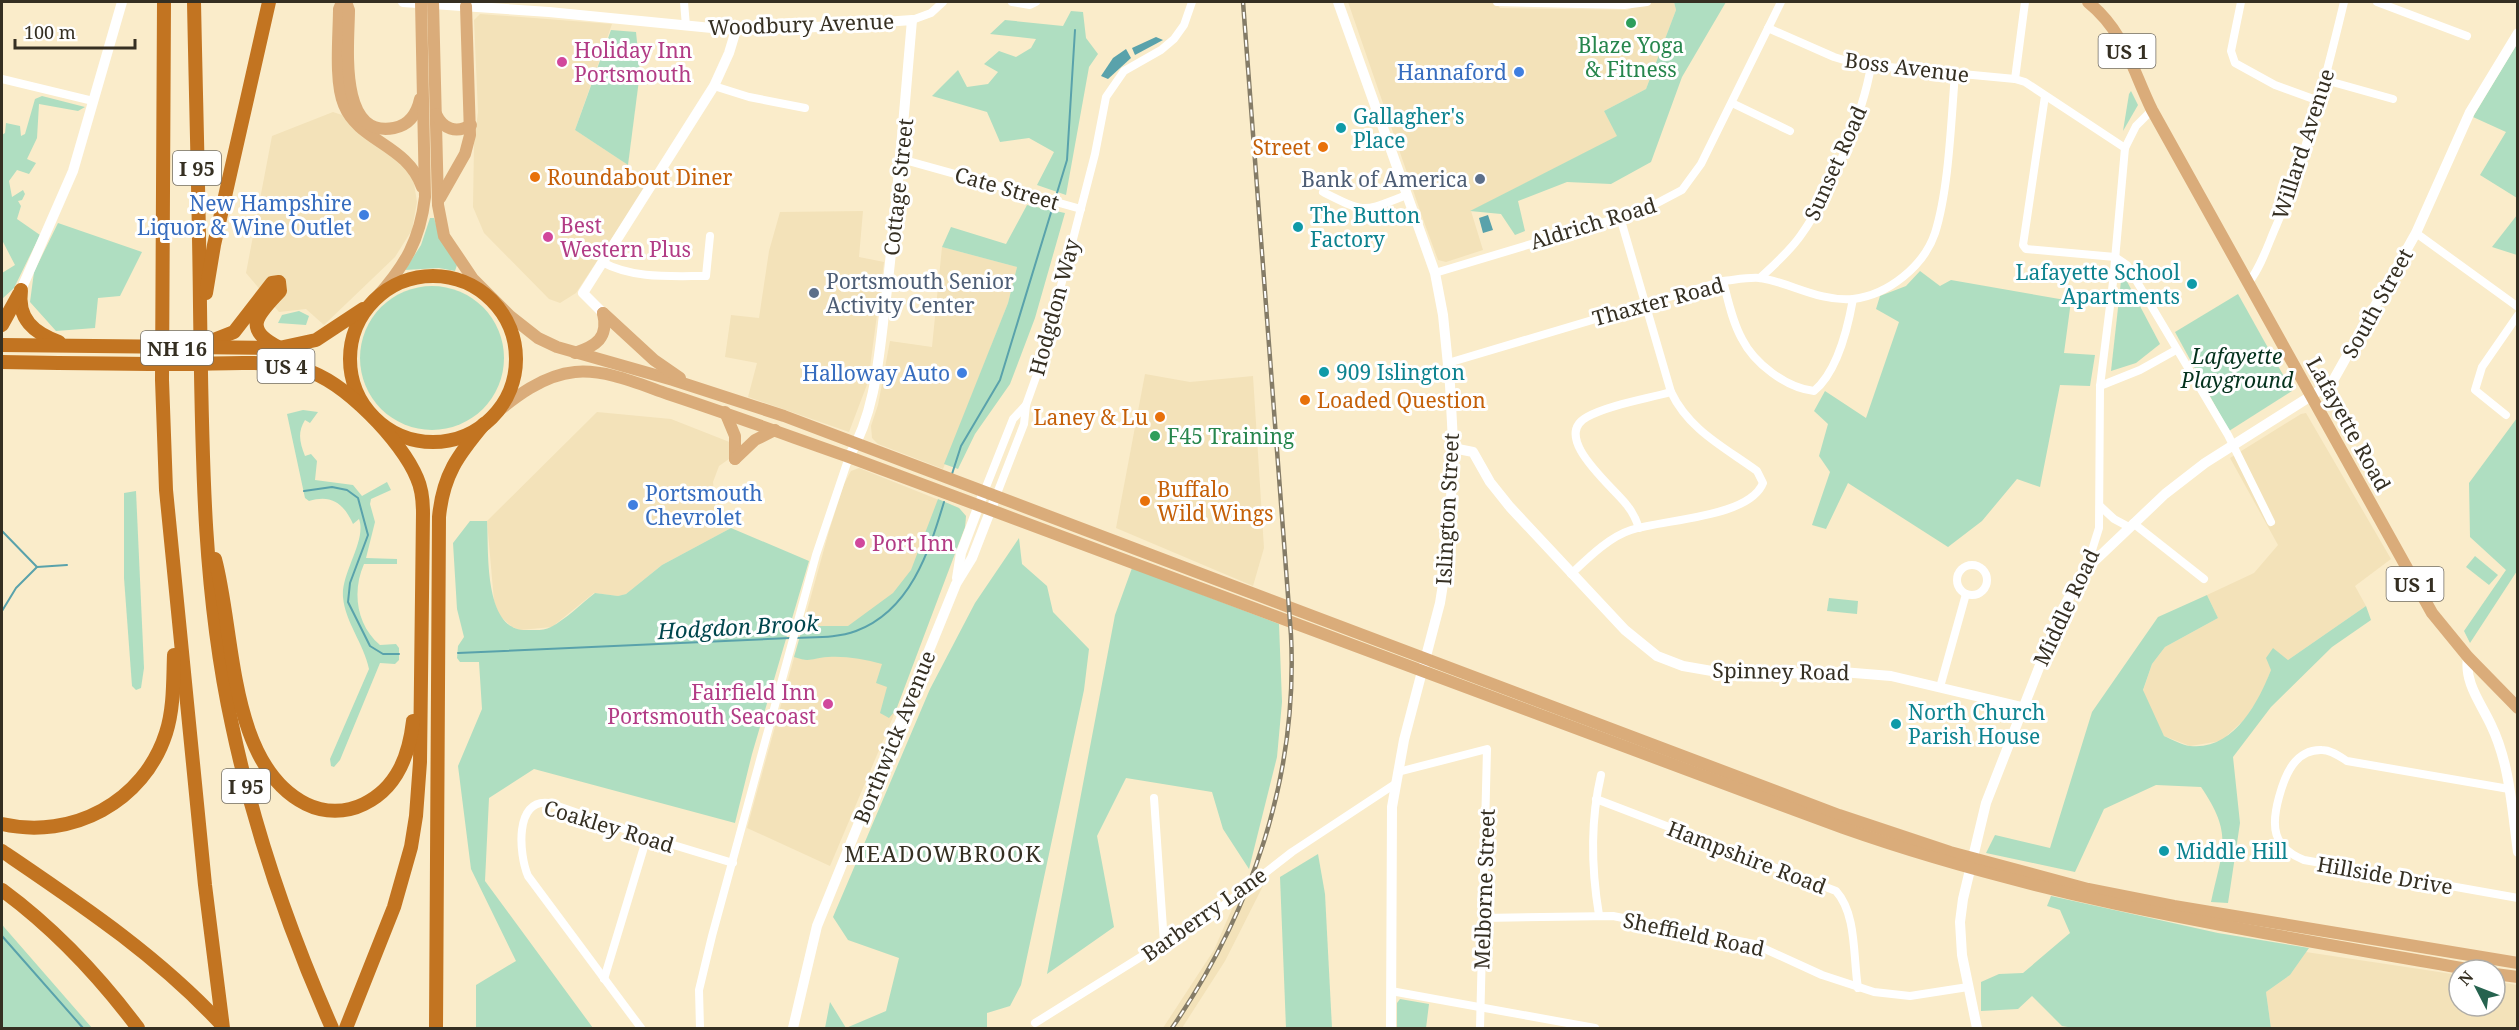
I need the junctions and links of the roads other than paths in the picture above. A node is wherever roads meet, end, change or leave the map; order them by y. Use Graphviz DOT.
graph roads {
  1 [pos="122,2"];
  2 [pos="164,2"];
  3 [pos="195,2"];
  4 [pos="269,2"];
  5 [pos="344,2"];
  6 [pos="405,2"];
  7 [pos="421,2"];
  8 [pos="433,2"];
  9 [pos="684,2"];
  10 [pos="943,2"];
  11 [pos="1012,2"];
  12 [pos="1036,2"];
  13 [pos="1192,2"];
  14 [pos="1338,2"];
  15 [pos="1497,2"];
  16 [pos="1647,2"];
  17 [pos="1781,2"];
  18 [pos="2025,2"];
  19 [pos="2088,2"];
  20 [pos="2241,2"];
  21 [pos="2344,2"];
  22 [pos="2377,2"];
  23 [pos="466,6"];
  24 [pos="549,7"];
  25 [pos="912,20"];
  26 [pos="686,26"];
  27 [pos="1768,28"];
  28 [pos="735,30"];
  29 [pos="2517,33"];
  30 [pos="2467,36"];
  31 [pos="1872,66"];
  32 [pos="1955,74"];
  33 [pos="2,79"];
  34 [pos="2016,79"];
  35 [pos="2325,80"];
  36 [pos="423,83"];
  37 [pos="714,86"];
  38 [pos="2045,96"];
  39 [pos="2393,99"];
  40 [pos="93,101"];
  41 [pos="2319,101"];
  42 [pos="1732,103"];
  43 [pos="805,108"];
  44 [pos="2152,110"];
  45 [pos="435,113"];
  46 [pos="471,125"];
  47 [pos="1790,131"];
  48 [pos="2125,148"];
  49 [pos="901,159"];
  50 [pos="1323,192"];
  51 [pos="1407,195"];
  52 [pos="425,197"];
  53 [pos="438,205"];
  54 [pos="1081,209"];
  55 [pos="1620,217"];
  56 [pos="2415,233"];
  57 [pos="710,236"];
  58 [pos="2115,257"];
  59 [pos="602,262"];
  60 [pos="1435,273"];
  61 [pos="1760,278"];
  62 [pos="1723,281"];
  63 [pos="2249,282"];
  64 [pos="21,290"];
  65 [pos="376,298"];
  66 [pos="1853,299"];
  67 [pos="1645,302"];
  68 [pos="496,305"];
  69 [pos="2517,307"];
  70 [pos="603,313"];
  71 [pos="2517,315"];
  72 [pos="2,325"];
  73 [pos="200,334"];
  74 [pos="2,345"];
  75 [pos="73,346"];
  76 [pos="184,348"];
  77 [pos="279,348"];
  78 [pos="2176,350"];
  79 [pos="574,353"];
  80 [pos="2,362"];
  81 [pos="1448,363"];
  82 [pos="2100,386"];
  83 [pos="697,388"];
  84 [pos="1671,392"];
  85 [pos="2311,396"];
  86 [pos="1026,405"];
  87 [pos="725,412"];
  88 [pos="2506,415"];
  89 [pos="374,417"];
  90 [pos="488,421"];
  91 [pos="775,430"];
  92 [pos="857,444"];
  93 [pos="2232,445"];
  94 [pos="1452,447"];
  95 [pos="849,457"];
  96 [pos="990,494"];
  97 [pos="2100,506"];
  98 [pos="979,507"];
  99 [pos="992,512"];
  100 [pos="2271,522"];
  101 [pos="2131,525"];
  102 [pos="1639,528"];
  103 [pos="207,531"];
  104 [pos="2083,572"];
  105 [pos="1571,574"];
  106 [pos="2205,579"];
  107 [pos="956,584"];
  108 [pos="1966,594"];
  109 [pos="176,605"];
  110 [pos="2468,657"];
  111 [pos="421,672"];
  112 [pos="1940,687"];
  113 [pos="2022,707"];
  114 [pos="2517,708"];
  115 [pos="1398,772"];
  116 [pos="1601,775"];
  117 [pos="1395,784"];
  118 [pos="2509,789"];
  119 [pos="1154,798"];
  120 [pos="1596,799"];
  121 [pos="1371,800"];
  122 [pos="1392,807"];
  123 [pos="2,824"];
  124 [pos="647,837"];
  125 [pos="2,851"];
  126 [pos="2517,852"];
  127 [pos="733,863"];
  128 [pos="2,890"];
  129 [pos="2517,898"];
  130 [pos="1599,915"];
  131 [pos="1483,918"];
  132 [pos="1164,943"];
  133 [pos="2517,963"];
  134 [pos="2447,965"];
  135 [pos="604,979"];
  136 [pos="1968,987"];
  137 [pos="1858,988"];
  138 [pos="1391,991"];
  139 [pos="1480,1007"];
  140 [pos="1035,1023"];
  141 [pos="138,1029"];
  142 [pos="225,1029"];
  143 [pos="332,1029"];
  144 [pos="346,1029"];
  145 [pos="436,1029"];
  146 [pos="641,1029"];
  147 [pos="700,1029"];
  148 [pos="793,1029"];
  149 [pos="1391,1029"];
  150 [pos="1480,1029"];
  151 [pos="1596,1029"];
  152 [pos="1977,1029"];
  1 -- 40 [label="street"];
  2 -- 109 [label="highway, I 95"];
  3 -- 73 [label="highway, I 95"];
  4 -- 73 [label="highway"];
  5 -- 36 [label="main road"];
  5 -- 52 [label="main road"];
  6 -- 23 [label="street, Woodbury Avenue"];
  7 -- 36 [label="main road"];
  8 -- 45 [label="main road"];
  9 -- 26 [label="street"];
  10 -- 25 [label="street, Woodbury Avenue"];
  11 -- 12 [label="street"];
  13 -- 54 [label="street, Cate Street"];
  14 -- 51 [label="street, Islington Street"];
  15 -- 16 [label="street"];
  17 -- 27 [label="street, Aldrich Road"];
  18 -- 34 [label="street"];
  19 -- 44 [label="main road, US 1"];
  20 -- 41 [label="street"];
  21 -- 35 [label="street, Willard Avenue"];
  22 -- 30 [label="street"];
  23 -- 24 [label="street, Woodbury Avenue"];
  23 -- 46 [label="main road"];
  24 -- 26 [label="street, Woodbury Avenue"];
  25 -- 28 [label="street, Woodbury Avenue"];
  25 -- 49 [label="street, Cottage Street"];
  26 -- 28 [label="street, Woodbury Avenue"];
  27 -- 31 [label="street, Boss Avenue"];
  27 -- 42 [label="street, Aldrich Road"];
  28 -- 37 [label="street"];
  29 -- 56 [label="street, South Street"];
  31 -- 32 [label="street, Boss Avenue"];
  31 -- 61 [label="street, Sunset Road"];
  32 -- 34 [label="street, Boss Avenue"];
  32 -- 66 [label="street, Thaxter Road"];
  33 -- 40 [label="street"];
  34 -- 38 [label="street"];
  35 -- 39 [label="street"];
  35 -- 41 [label="street, Willard Avenue"];
  36 -- 52 [label="main road"];
  37 -- 43 [label="street"];
  37 -- 59 [label="street"];
  38 -- 48 [label="street"];
  38 -- 58 [label="street"];
  40 -- 64 [label="street"];
  41 -- 63 [label="street, Willard Avenue"];
  42 -- 47 [label="street"];
  42 -- 55 [label="street, Aldrich Road"];
  44 -- 48 [label="street, Middle Road"];
  44 -- 63 [label="main road, Lafayette Road / US 1"];
  45 -- 46 [label="main road"];
  45 -- 53 [label="main road"];
  46 -- 53 [label="main road"];
  48 -- 58 [label="street, Middle Road"];
  49 -- 54 [label="street, Cate Street"];
  49 -- 92 [label="street, Cottage Street"];
  50 -- 51 [label="street"];
  51 -- 60 [label="street, Islington Street"];
  52 -- 65 [label="main road"];
  53 -- 68 [label="main road"];
  54 -- 86 [label="street, Hodgdon Way"];
  55 -- 60 [label="street, Aldrich Road"];
  55 -- 67 [label="street"];
  56 -- 69 [label="street"];
  56 -- 85 [label="street, South Street"];
  57 -- 59 [label="street"];
  58 -- 78 [label="street"];
  58 -- 82 [label="street, Middle Road"];
  59 -- 70 [label="street"];
  60 -- 81 [label="street, Islington Street"];
  61 -- 62 [label="street, Thaxter Road"];
  61 -- 66 [label="street, Thaxter Road"];
  62 -- 66 [label="street"];
  62 -- 67 [label="street, Thaxter Road"];
  63 -- 85 [label="main road, Lafayette Road / US 1"];
  64 -- 72 [label="highway"];
  64 -- 75 [label="highway"];
  65 -- 68 [label="highway"];
  65 -- 77 [label="highway, NH 16"];
  65 -- 89 [label="highway"];
  67 -- 81 [label="street, Thaxter Road"];
  67 -- 84 [label="street"];
  68 -- 79 [label="main road"];
  68 -- 90 [label="highway"];
  70 -- 79 [label="main road"];
  70 -- 83 [label="main road"];
  71 -- 88 [label="street"];
  73 -- 103 [label="highway, I 95"];
  74 -- 75 [label="highway, NH 16"];
  75 -- 76 [label="highway, NH 16"];
  76 -- 77 [label="highway, NH 16"];
  76 -- 77 [label="highway"];
  78 -- 82 [label="street"];
  78 -- 93 [label="street"];
  79 -- 83 [label="main road"];
  80 -- 89 [label="highway, US 4"];
  81 -- 94 [label="street, Islington Street"];
  82 -- 97 [label="street, Middle Road"];
  83 -- 92 [label="main road"];
  84 -- 102 [label="street"];
  84 -- 102 [label="street"];
  85 -- 93 [label="street, South Street"];
  85 -- 110 [label="main road, Lafayette Road / US 1"];
  86 -- 96 [label="street, Hodgdon Way"];
  86 -- 96 [label="street, Hodgdon Way"];
  87 -- 90 [label="main road"];
  87 -- 91 [label="main road"];
  87 -- 91 [label="main road"];
  89 -- 90 [label="highway"];
  89 -- 111 [label="highway"];
  90 -- 145 [label="highway"];
  91 -- 95 [label="main road"];
  92 -- 95 [label="street, Cottage Street"];
  92 -- 96 [label="main road"];
  93 -- 100 [label="street"];
  93 -- 101 [label="street, South Street"];
  94 -- 105 [label="street, Spinney Road"];
  94 -- 115 [label="street, Islington Street"];
  95 -- 98 [label="main road"];
  95 -- 127 [label="street"];
  96 -- 98 [label="street, Borthwick Avenue"];
  96 -- 99 [label="street, Borthwick Avenue"];
  96 -- 133 [label="main road"];
  97 -- 101 [label="street"];
  97 -- 104 [label="street, Middle Road"];
  98 -- 99 [label="main road"];
  98 -- 107 [label="street, Borthwick Avenue"];
  99 -- 107 [label="street, Borthwick Avenue"];
  99 -- 134 [label="main road"];
  101 -- 104 [label="street, South Street"];
  101 -- 106 [label="street"];
  102 -- 105 [label="street"];
  103 -- 111 [label="highway"];
  103 -- 143 [label="highway, I 95"];
  104 -- 113 [label="street, Middle Road"];
  105 -- 112 [label="street, Spinney Road"];
  107 -- 148 [label="street, Borthwick Avenue"];
  108 -- 112 [label="street"];
  109 -- 123 [label="highway"];
  109 -- 142 [label="highway, I 95"];
  110 -- 114 [label="main road, Lafayette Road / US 1"];
  110 -- 118 [label="street"];
  111 -- 144 [label="highway"];
  112 -- 113 [label="street, Spinney Road"];
  113 -- 136 [label="street, Middle Road"];
  115 -- 117 [label="street, Islington Street"];
  115 -- 131 [label="street, Melborne Street"];
  116 -- 120 [label="street"];
  117 -- 121 [label="street, Barberry Lane"];
  117 -- 122 [label="street, Islington Street"];
  118 -- 126 [label="street"];
  118 -- 129 [label="street, Hillside Drive"];
  119 -- 132 [label="street"];
  120 -- 130 [label="street"];
  120 -- 137 [label="street, Hampshire Road"];
  121 -- 122 [label="street"];
  121 -- 132 [label="street, Barberry Lane"];
  122 -- 138 [label="street, Islington Street"];
  124 -- 127 [label="street, Coakley Road"];
  124 -- 135 [label="street"];
  124 -- 135 [label="street, Coakley Road"];
  125 -- 142 [label="highway"];
  127 -- 147 [label="street"];
  128 -- 141 [label="highway"];
  130 -- 131 [label="street, Sheffield Road"];
  130 -- 137 [label="street, Sheffield Road"];
  131 -- 139 [label="street, Melborne Street"];
  132 -- 140 [label="street, Barberry Lane"];
  135 -- 146 [label="street, Coakley Road"];
  136 -- 137 [label="street, Sheffield Road"];
  136 -- 152 [label="street, Middle Road"];
  138 -- 139 [label="street"];
  138 -- 149 [label="street, Islington Street"];
  139 -- 150 [label="street, Melborne Street"];
  139 -- 151 [label="street"];
}
